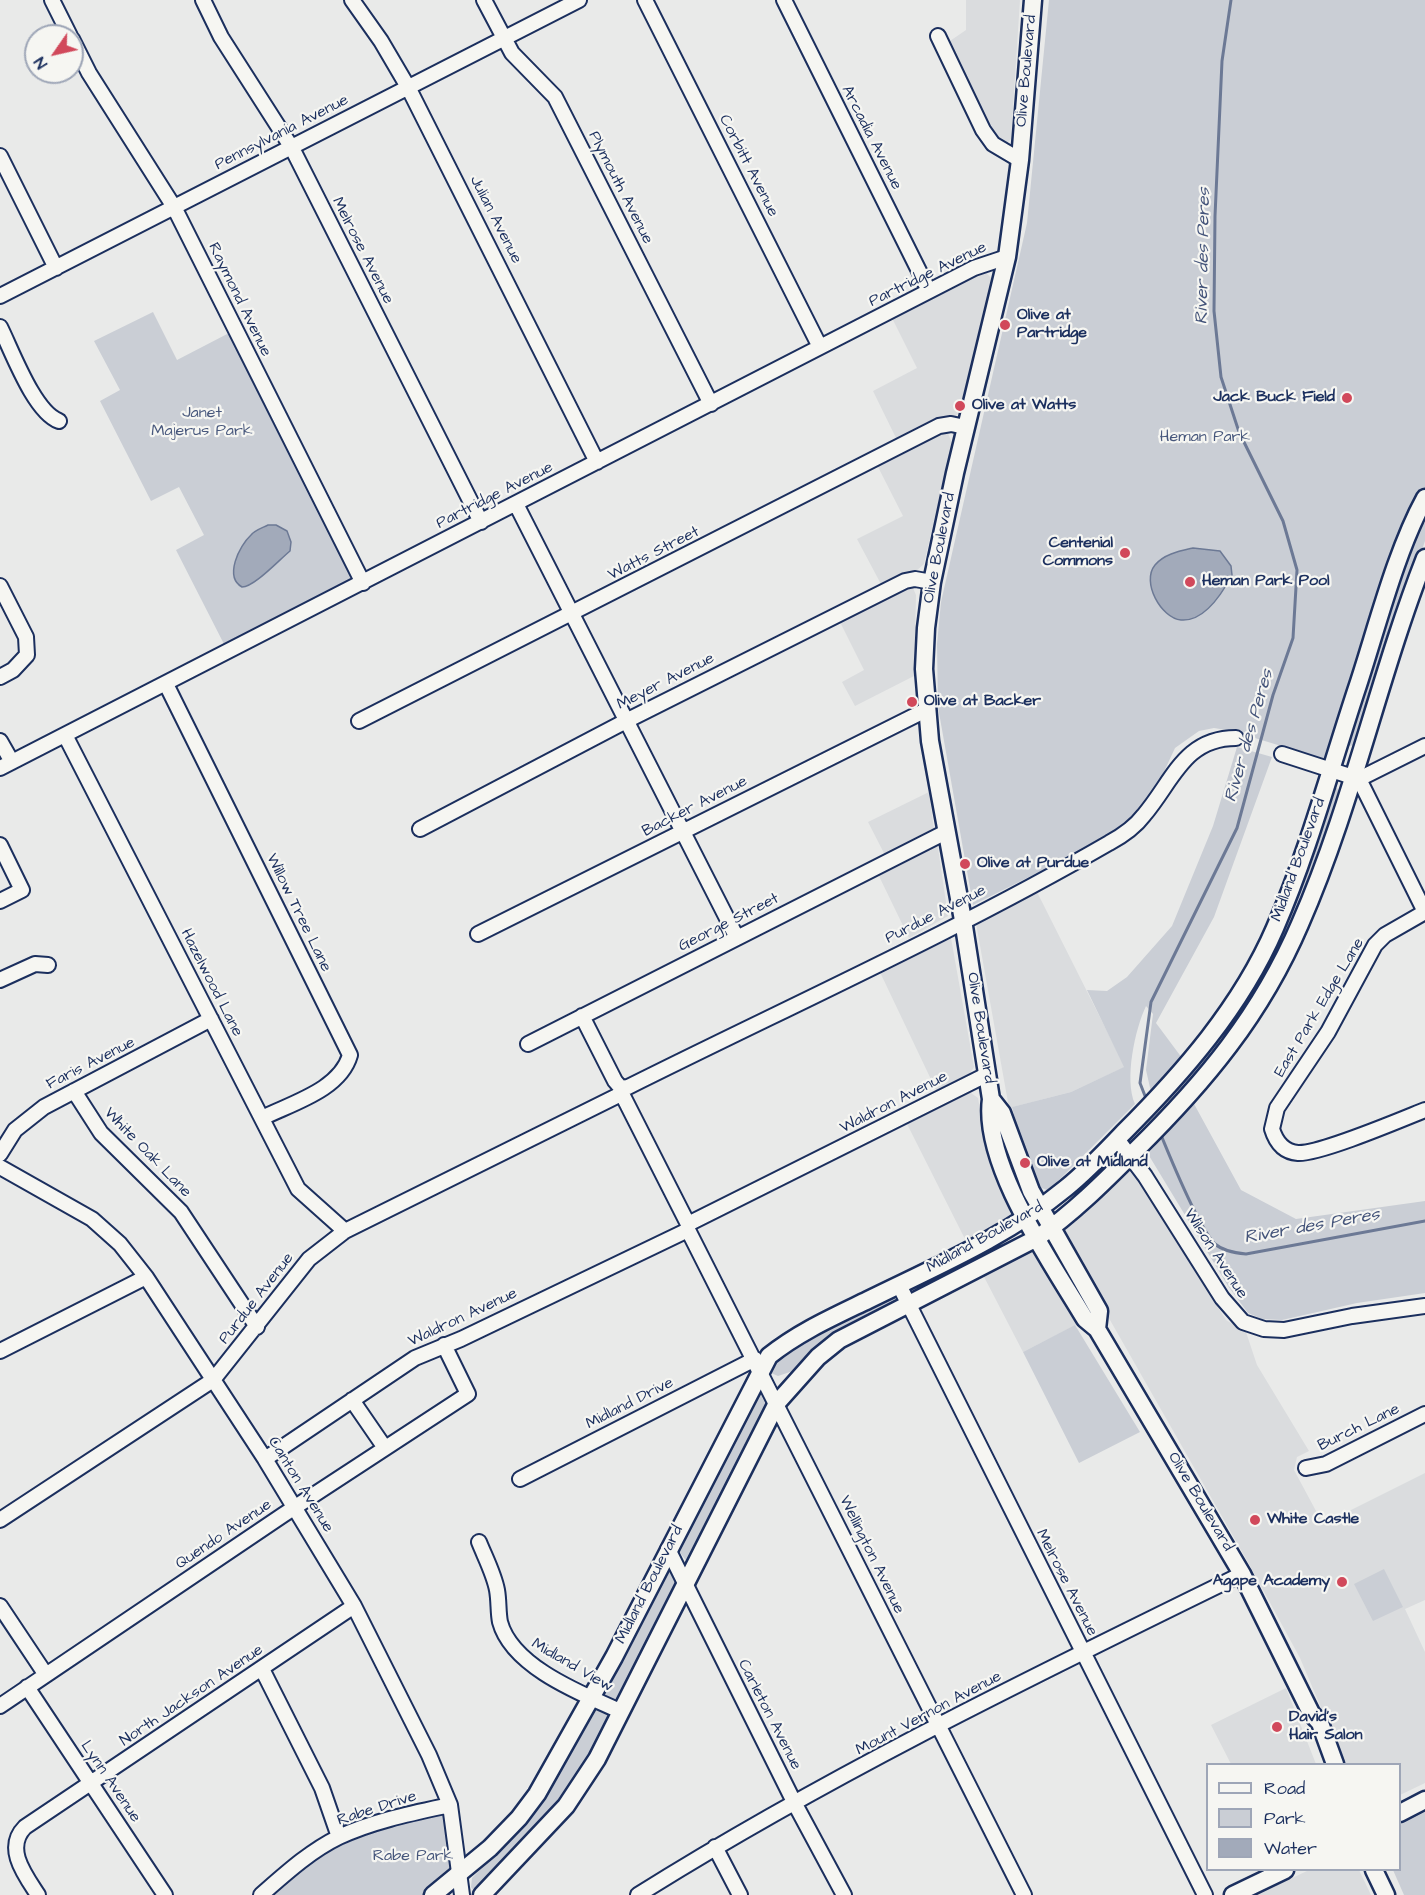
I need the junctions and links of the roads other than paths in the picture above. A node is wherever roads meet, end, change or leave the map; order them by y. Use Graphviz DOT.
graph roads {
  1 [pos="52,0"];
  2 [pos="203,0"];
  3 [pos="352,0"];
  4 [pos="484,0"];
  5 [pos="579,0"];
  6 [pos="645,0"];
  7 [pos="784,0"];
  8 [pos="1033,0"];
  9 [pos="64,24"];
  10 [pos="938,36"];
  11 [pos="503,39"];
  12 [pos="84,65"];
  13 [pos="408,87"];
  14 [pos="291,148"];
  15 [pos="0,156"];
  16 [pos="1020,160"];
  17 [pos="174,207"];
  18 [pos="1007,257"];
  19 [pos="56,268"];
  20 [pos="929,291"];
  21 [pos="0,296"];
  22 [pos="0,327"];
  23 [pos="820,347"];
  24 [pos="711,404"];
  25 [pos="59,421"];
  26 [pos="965,427"];
  27 [pos="597,462"];
  28 [pos="1425,498"];
  29 [pos="516,504"];
  30 [pos="1421,515"];
  31 [pos="481,522"];
  32 [pos="1425,558"];
  33 [pos="932,582"];
  34 [pos="363,583"];
  35 [pos="0,586"];
  36 [pos="572,615"];
  37 [pos="0,677"];
  38 [pos="165,684"];
  39 [pos="926,710"];
  40 [pos="359,721"];
  41 [pos="626,721"];
  42 [pos="65,735"];
  43 [pos="1236,738"];
  44 [pos="0,741"];
  45 [pos="1425,746"];
  46 [pos="1282,754"];
  47 [pos="6,765"];
  48 [pos="1330,770"];
  49 [pos="1355,778"];
  50 [pos="420,829"];
  51 [pos="682,832"];
  52 [pos="946,832"];
  53 [pos="0,845"];
  54 [pos="0,901"];
  55 [pos="1425,912"];
  56 [pos="963,921"];
  57 [pos="478,934"];
  58 [pos="737,938"];
  59 [pos="48,965"];
  60 [pos="0,980"];
  61 [pos="582,1016"];
  62 [pos="211,1019"];
  63 [pos="528,1044"];
  64 [pos="986,1075"];
  65 [pos="74,1091"];
  66 [pos="622,1092"];
  67 [pos="991,1099"];
  68 [pos="1425,1110"];
  69 [pos="262,1118"];
  70 [pos="1117,1139"];
  71 [pos="0,1154"];
  72 [pos="1130,1156"];
  73 [pos="0,1167"];
  74 [pos="1040,1209"];
  75 [pos="1026,1219"];
  76 [pos="688,1227"];
  77 [pos="1051,1228"];
  78 [pos="345,1231"];
  79 [pos="1037,1238"];
  80 [pos="146,1277"];
  81 [pos="899,1285"];
  82 [pos="908,1304"];
  83 [pos="1425,1306"];
  84 [pos="257,1327"];
  85 [pos="1097,1329"];
  86 [pos="444,1345"];
  87 [pos="0,1351"];
  88 [pos="758,1365"];
  89 [pos="213,1380"];
  90 [pos="352,1400"];
  91 [pos="777,1403"];
  92 [pos="1425,1414"];
  93 [pos="385,1448"];
  94 [pos="265,1459"];
  95 [pos="1306,1468"];
  96 [pos="520,1479"];
  97 [pos="294,1508"];
  98 [pos="0,1520"];
  99 [pos="479,1542"];
  100 [pos="668,1549"];
  101 [pos="1242,1574"];
  102 [pos="686,1582"];
  103 [pos="0,1606"];
  104 [pos="354,1606"];
  105 [pos="1083,1653"];
  106 [pos="262,1669"];
  107 [pos="46,1675"];
  108 [pos="27,1687"];
  109 [pos="591,1698"];
  110 [pos="0,1706"];
  111 [pos="620,1711"];
  112 [pos="1311,1713"];
  113 [pos="938,1727"];
  114 [pos="1323,1763"];
  115 [pos="1335,1763"];
  116 [pos="91,1782"];
  117 [pos="1425,1800"];
  118 [pos="795,1804"];
  119 [pos="450,1805"];
  120 [pos="1401,1812"];
  121 [pos="339,1837"];
  122 [pos="715,1847"];
  123 [pos="1280,1871"];
  124 [pos="1375,1871"];
  125 [pos="459,1877"];
  126 [pos="38,1895"];
  127 [pos="165,1895"];
  128 [pos="261,1895"];
  129 [pos="433,1895"];
  130 [pos="462,1895"];
  131 [pos="482,1895"];
  132 [pos="638,1895"];
  133 [pos="740,1895"];
  134 [pos="844,1895"];
  135 [pos="1024,1895"];
  136 [pos="1205,1895"];
  137 [pos="1233,1895"];
  138 [pos="1386,1895"];
  1 -- 9 [label="street, Raymond Avenue"];
  2 -- 14 [label="street, Melrose Avenue"];
  3 -- 13 [label="street, Julian Avenue"];
  4 -- 11 [label="street, Plymouth Avenue"];
  5 -- 11 [label="street, Pennsylvania Avenue"];
  6 -- 23 [label="street, Corbitt Avenue"];
  7 -- 20 [label="street, Arcadia Avenue"];
  8 -- 16 [label="main road, Olive Boulevard"];
  10 -- 16 [label="street"];
  11 -- 13 [label="street, Pennsylvania Avenue"];
  11 -- 24 [label="street, Plymouth Avenue"];
  12 -- 17 [label="street, Raymond Avenue"];
  13 -- 14 [label="street, Pennsylvania Avenue"];
  13 -- 27 [label="street, Julian Avenue"];
  14 -- 17 [label="street, Pennsylvania Avenue"];
  14 -- 31 [label="street, Melrose Avenue"];
  15 -- 19 [label="street"];
  16 -- 18 [label="main road, Olive Boulevard"];
  17 -- 19 [label="street, Pennsylvania Avenue"];
  17 -- 34 [label="street, Raymond Avenue"];
  18 -- 20 [label="street, Partridge Avenue"];
  18 -- 26 [label="main road, Olive Boulevard"];
  19 -- 21 [label="street, Pennsylvania Avenue"];
  20 -- 23 [label="street, Partridge Avenue"];
  22 -- 25 [label="street"];
  23 -- 24 [label="street, Partridge Avenue"];
  24 -- 27 [label="street, Partridge Avenue"];
  26 -- 33 [label="main road, Olive Boulevard"];
  26 -- 36 [label="street, Watts Street"];
  27 -- 29 [label="street, Partridge Avenue"];
  28 -- 30 [label="main road, Midland Boulevard"];
  29 -- 31 [label="street, Partridge Avenue"];
  29 -- 36 [label="street"];
  30 -- 48 [label="main road, Midland Boulevard"];
  31 -- 34 [label="street, Partridge Avenue"];
  32 -- 49 [label="main road, Midland Boulevard"];
  33 -- 39 [label="main road, Olive Boulevard"];
  33 -- 41 [label="street, Meyer Avenue"];
  34 -- 38 [label="street, Partridge Avenue"];
  35 -- 37 [label="street"];
  36 -- 40 [label="street, Watts Street"];
  36 -- 41 [label="street"];
  38 -- 42 [label="street, Partridge Avenue"];
  38 -- 69 [label="street, Willow Tree Lane"];
  39 -- 51 [label="street, Backer Avenue"];
  39 -- 52 [label="main road, Olive Boulevard"];
  41 -- 50 [label="street, Meyer Avenue"];
  41 -- 51 [label="street"];
  42 -- 47 [label="street, Partridge Avenue"];
  42 -- 62 [label="street, Hazelwood Lane"];
  43 -- 56 [label="street, Purdue Avenue"];
  44 -- 47 [label="street"];
  45 -- 49 [label="street"];
  46 -- 48 [label="street"];
  48 -- 49 [label="street"];
  48 -- 70 [label="main road, Midland Boulevard"];
  49 -- 55 [label="street"];
  49 -- 72 [label="main road, Midland Boulevard"];
  51 -- 57 [label="street, Backer Avenue"];
  51 -- 58 [label="street"];
  52 -- 56 [label="main road, Olive Boulevard"];
  52 -- 58 [label="street, George Street"];
  53 -- 54 [label="street"];
  55 -- 68 [label="street, East Park Edge Lane"];
  56 -- 64 [label="main road, Olive Boulevard"];
  56 -- 66 [label="street, Purdue Avenue"];
  58 -- 61 [label="street, George Street"];
  59 -- 60 [label="street"];
  61 -- 63 [label="street, George Street"];
  61 -- 66 [label="street, Wellington Avenue"];
  62 -- 65 [label="street, Faris Avenue"];
  62 -- 69 [label="street, Hazelwood Lane"];
  64 -- 67 [label="main road, Olive Boulevard"];
  64 -- 76 [label="street, Waldron Avenue"];
  65 -- 71 [label="street, Faris Avenue"];
  65 -- 84 [label="street, White Oak Lane"];
  66 -- 76 [label="street, Wellington Avenue"];
  66 -- 78 [label="street, Purdue Avenue"];
  67 -- 74 [label="main road, Olive Boulevard"];
  67 -- 75 [label="main road, Olive Boulevard"];
  69 -- 78 [label="street, Hazelwood Lane"];
  70 -- 72 [label="street, Wilson Avenue"];
  70 -- 74 [label="main road, Midland Boulevard"];
  72 -- 77 [label="main road, Midland Boulevard"];
  72 -- 83 [label="street, Wilson Avenue"];
  73 -- 80 [label="street, Canton Avenue"];
  74 -- 75 [label="main road, Midland Boulevard"];
  74 -- 77 [label="main road, Olive Boulevard"];
  75 -- 79 [label="main road, Olive Boulevard"];
  75 -- 81 [label="main road, Midland Boulevard"];
  76 -- 86 [label="street, Waldron Avenue"];
  76 -- 88 [label="street, Wellington Avenue"];
  77 -- 79 [label="main road, Midland Boulevard"];
  77 -- 85 [label="main road, Olive Boulevard"];
  78 -- 84 [label="street, Purdue Avenue"];
  79 -- 82 [label="main road, Midland Boulevard"];
  79 -- 85 [label="main road, Olive Boulevard"];
  80 -- 87 [label="street"];
  80 -- 89 [label="street, Canton Avenue"];
  81 -- 82 [label="street, Melrose Avenue"];
  81 -- 88 [label="main road, Midland Boulevard"];
  82 -- 91 [label="main road, Midland Boulevard"];
  82 -- 105 [label="street, Melrose Avenue"];
  84 -- 89 [label="street, Purdue Avenue"];
  85 -- 101 [label="main road, Olive Boulevard"];
  86 -- 90 [label="street, Waldron Avenue"];
  86 -- 93 [label="street, Quendo Avenue"];
  88 -- 91 [label="street, Wellington Avenue"];
  88 -- 96 [label="street, Midland Drive"];
  88 -- 100 [label="main road, Midland Boulevard"];
  89 -- 94 [label="street, Canton Avenue"];
  89 -- 98 [label="street, Purdue Avenue"];
  90 -- 93 [label="street"];
  90 -- 94 [label="street, Waldron Avenue"];
  91 -- 102 [label="main road, Midland Boulevard"];
  91 -- 113 [label="street, Wellington Avenue"];
  92 -- 95 [label="street, Burch Lane"];
  93 -- 97 [label="street, Quendo Avenue"];
  94 -- 97 [label="street, Canton Avenue"];
  97 -- 104 [label="street, Canton Avenue"];
  97 -- 107 [label="street, Quendo Avenue"];
  99 -- 109 [label="street, Midland View"];
  100 -- 102 [label="street, Carleton Avenue"];
  100 -- 109 [label="main road, Midland Boulevard"];
  101 -- 105 [label="street, Mount Vernon Avenue"];
  101 -- 112 [label="main road, Olive Boulevard"];
  102 -- 111 [label="main road, Midland Boulevard"];
  102 -- 118 [label="street, Carleton Avenue"];
  103 -- 107 [label="street"];
  104 -- 106 [label="street, North Jackson Avenue"];
  104 -- 119 [label="street, Canton Avenue"];
  105 -- 113 [label="street, Mount Vernon Avenue"];
  105 -- 136 [label="street, Melrose Avenue"];
  106 -- 116 [label="street, North Jackson Avenue"];
  106 -- 121 [label="street"];
  107 -- 108 [label="street, Quendo Avenue"];
  108 -- 110 [label="street, Quendo Avenue"];
  108 -- 116 [label="street, Lynn Avenue"];
  109 -- 111 [label="street, Midland View"];
  109 -- 125 [label="main road, Midland Boulevard"];
  111 -- 131 [label="main road, Midland Boulevard"];
  112 -- 114 [label="main road, Olive Boulevard"];
  112 -- 115 [label="main road, Olive Boulevard"];
  113 -- 118 [label="street, Mount Vernon Avenue"];
  113 -- 135 [label="street, Wellington Avenue"];
  116 -- 126 [label="street, North Jackson Avenue"];
  116 -- 127 [label="street, Lynn Avenue"];
  117 -- 120 [label="main road"];
  118 -- 122 [label="street, Mount Vernon Avenue"];
  118 -- 134 [label="street, Carleton Avenue"];
  119 -- 121 [label="street, Rabe Drive"];
  119 -- 125 [label="street, Canton Avenue"];
  121 -- 128 [label="street, Rabe Drive"];
  122 -- 132 [label="street, Mount Vernon Avenue"];
  122 -- 133 [label="street"];
  123 -- 137 [label="main road"];
  124 -- 138 [label="main road"];
  125 -- 129 [label="main road, Midland Boulevard"];
  125 -- 130 [label="street, Canton Avenue"];
}
